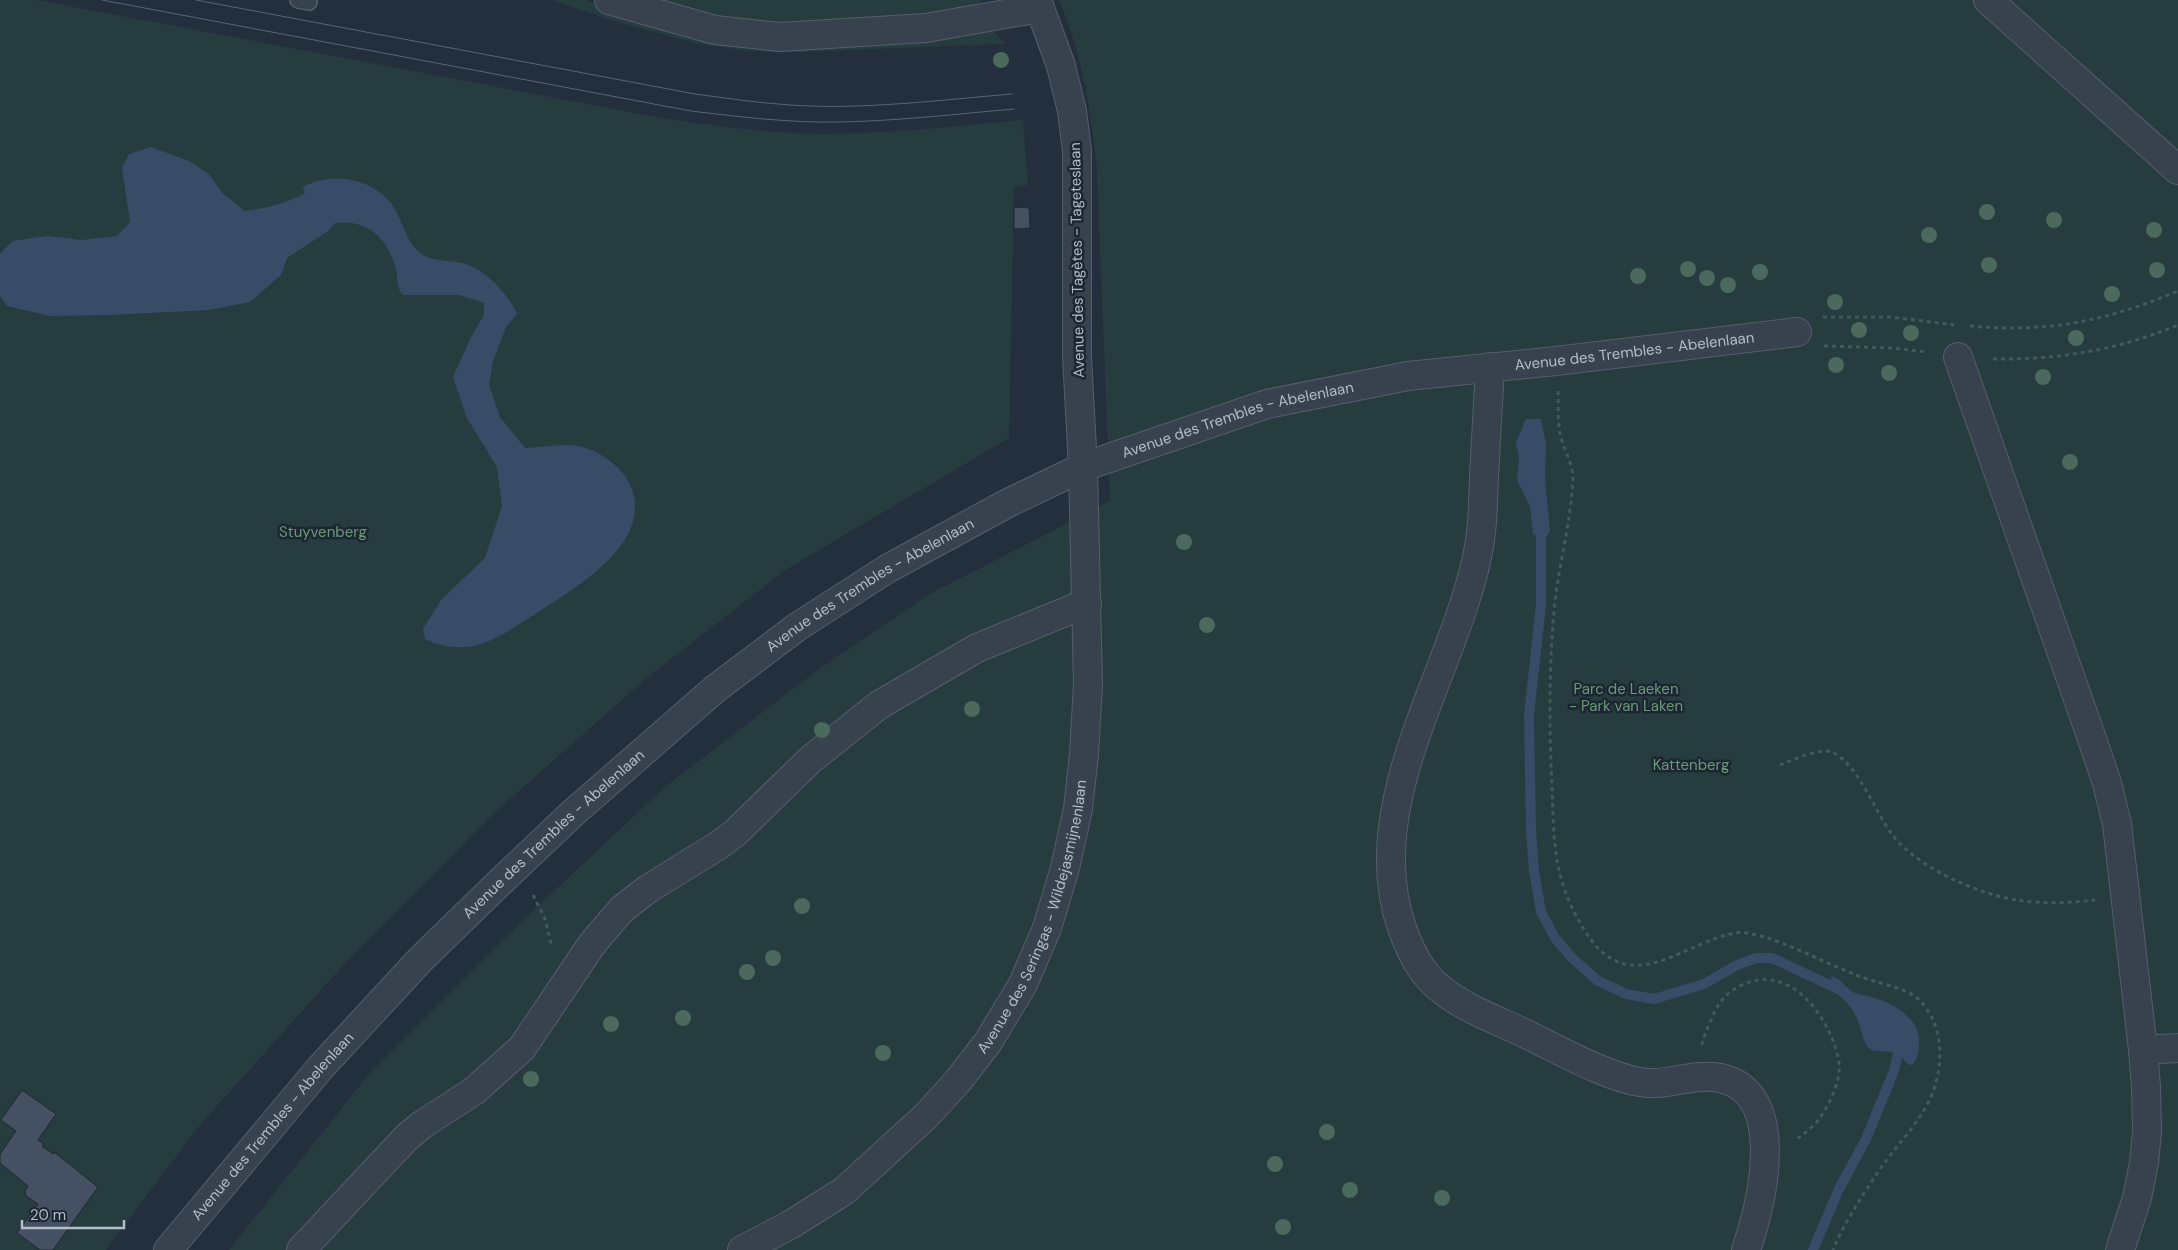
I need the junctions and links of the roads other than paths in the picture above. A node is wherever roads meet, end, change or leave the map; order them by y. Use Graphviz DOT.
graph roads {
  1 [pos="609,0"];
  2 [pos="1988,0"];
  3 [pos="1038,4"];
  4 [pos="2178,170"];
  5 [pos="1797,332"];
  6 [pos="1958,356"];
  7 [pos="1490,367"];
  8 [pos="1083,467"];
  9 [pos="1087,603"];
  10 [pos="2178,1048"];
  11 [pos="2143,1050"];
  12 [pos="168,1250"];
  13 [pos="301,1250"];
  14 [pos="742,1250"];
  15 [pos="1746,1250"];
  16 [pos="2120,1250"];
  1 -- 3 [label="street"];
  2 -- 4 [label="street"];
  3 -- 8 [label="street, Avenue des Tagètes - Tageteslaan"];
  5 -- 7 [label="street, Avenue des Trembles - Abelenlaan"];
  6 -- 11 [label="street"];
  7 -- 8 [label="street, Avenue des Trembles - Abelenlaan"];
  7 -- 15 [label="street"];
  8 -- 9 [label="street, Avenue des Seringas - Wildejasmijnenlaan"];
  8 -- 12 [label="street, Avenue des Trembles - Abelenlaan"];
  9 -- 13 [label="street"];
  9 -- 14 [label="street, Avenue des Seringas - Wildejasmijnenlaan"];
  10 -- 11 [label="street"];
  11 -- 16 [label="street"];
}
